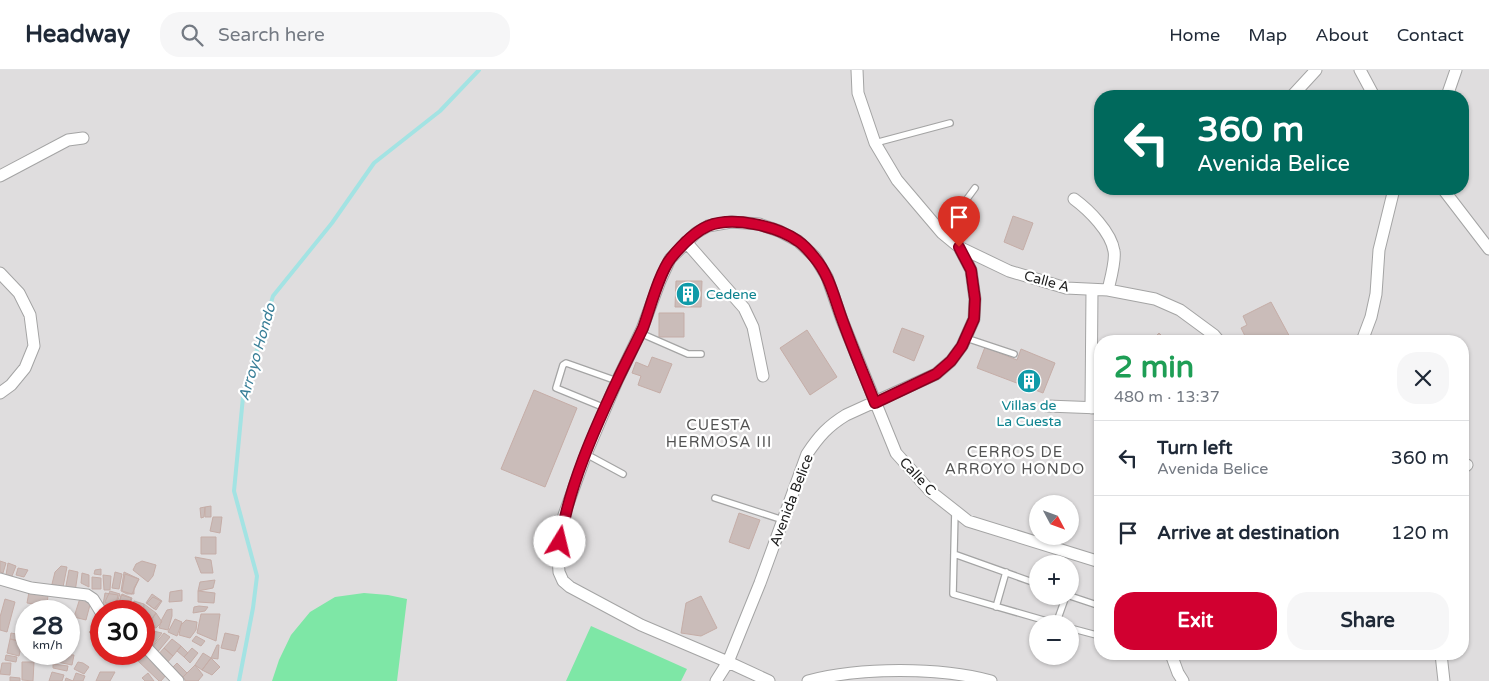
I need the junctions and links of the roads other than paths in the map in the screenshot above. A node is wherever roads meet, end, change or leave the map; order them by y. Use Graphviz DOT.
graph roads {
  1 [pos="857,70"];
  2 [pos="1316,70"];
  3 [pos="1360,70"];
  4 [pos="1456,70"];
  5 [pos="1298,90"];
  6 [pos="1371,90"];
  7 [pos="1449,90"];
  8 [pos="950,123"];
  9 [pos="84,138"];
  10 [pos="875,143"];
  11 [pos="0,176"];
  12 [pos="975,188"];
  13 [pos="1393,195"];
  14 [pos="1448,195"];
  15 [pos="1074,199"];
  16 [pos="942,233"];
  17 [pos="686,242"];
  18 [pos="959,247"];
  19 [pos="1489,249"];
  20 [pos="0,273"];
  21 [pos="1092,290"];
  22 [pos="1108,290"];
  23 [pos="640,333"];
  24 [pos="1214,335"];
  25 [pos="1364,335"];
  26 [pos="966,338"];
  27 [pos="701,354"];
  28 [pos="1014,354"];
  29 [pos="1094,369"];
  30 [pos="763,376"];
  31 [pos="617,381"];
  32 [pos="0,393"];
  33 [pos="875,403"];
  34 [pos="1047,406"];
  35 [pos="606,408"];
  36 [pos="1094,408"];
  37 [pos="586,454"];
  38 [pos="624,474"];
  39 [pos="715,498"];
  40 [pos="955,510"];
  41 [pos="783,520"];
  42 [pos="954,554"];
  43 [pos="1094,560"];
  44 [pos="1006,572"];
  45 [pos="0,579"];
  46 [pos="1029,581"];
  47 [pos="1079,599"];
  48 [pos="94,600"];
  49 [pos="1094,604"];
  50 [pos="996,606"];
  51 [pos="1029,616"];
  52 [pos="1079,630"];
  53 [pos="1094,634"];
  54 [pos="155,657"];
  55 [pos="1173,660"];
  56 [pos="1442,660"];
  57 [pos="728,662"];
  58 [pos="178,681"];
  59 [pos="716,681"];
  60 [pos="769,681"];
  61 [pos="808,681"];
  62 [pos="991,681"];
  63 [pos="1183,681"];
  64 [pos="1444,681"];
  1 -- 10 [label="street"];
  2 -- 5 [label="street"];
  3 -- 6 [label="street"];
  4 -- 7 [label="street"];
  8 -- 10 [label="lane"];
  9 -- 11 [label="street"];
  10 -- 16 [label="street, Calle A"];
  12 -- 16 [label="lane"];
  13 -- 25 [label="street"];
  14 -- 19 [label="street"];
  15 -- 22 [label="street"];
  16 -- 18 [label="street, Calle A"];
  17 -- 23 [label="street, Calle C"];
  17 -- 30 [label="street"];
  17 -- 33 [label="street, Calle C"];
  18 -- 21 [label="street, Calle A"];
  18 -- 26 [label="street, Avenida Belice"];
  20 -- 32 [label="street"];
  21 -- 22 [label="street, Calle A"];
  21 -- 29 [label="street"];
  22 -- 24 [label="street, Calle A"];
  23 -- 27 [label="lane"];
  23 -- 31 [label="street, Calle C"];
  26 -- 28 [label="lane"];
  26 -- 33 [label="street, Avenida Belice"];
  31 -- 35 [label="street, Calle C"];
  31 -- 35 [label="lane"];
  33 -- 40 [label="street, Calle C"];
  33 -- 41 [label="street, Avenida Belice"];
  34 -- 36 [label="street"];
  35 -- 37 [label="street, Calle C"];
  37 -- 38 [label="lane"];
  37 -- 57 [label="street, Calle C"];
  39 -- 41 [label="lane"];
  40 -- 42 [label="lane"];
  40 -- 43 [label="street, Calle C"];
  41 -- 57 [label="street, Avenida Belice"];
  42 -- 44 [label="lane"];
  42 -- 50 [label="lane"];
  44 -- 46 [label="lane"];
  44 -- 50 [label="lane"];
  45 -- 48 [label="street"];
  47 -- 49 [label="lane"];
  50 -- 51 [label="lane"];
  52 -- 53 [label="lane"];
  54 -- 58 [label="street"];
  55 -- 63 [label="street"];
  56 -- 64 [label="street"];
  57 -- 59 [label="street, Avenida Belice"];
  57 -- 60 [label="street, Calle C"];
  61 -- 62 [label="street"];
}
